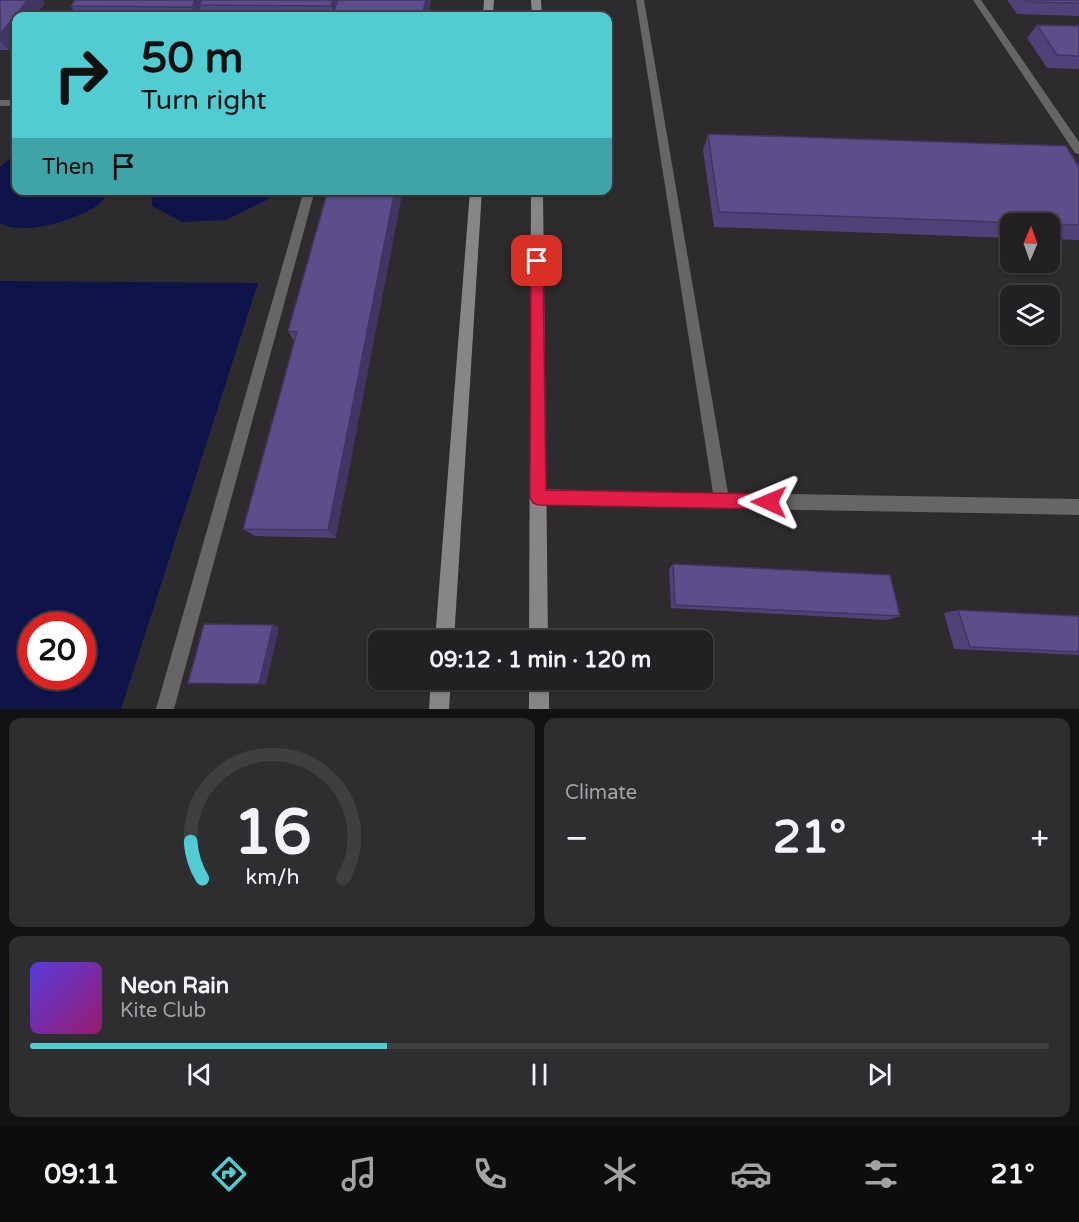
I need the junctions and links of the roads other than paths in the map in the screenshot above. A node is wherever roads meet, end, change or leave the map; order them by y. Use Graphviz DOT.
graph roads {
  1 [pos="640,0"];
  2 [pos="977,0"];
  3 [pos="1079,150"];
  4 [pos="309,195"];
  5 [pos="476,195"];
  6 [pos="537,195"];
  7 [pos="538,497"];
  8 [pos="722,501"];
  9 [pos="1079,507"];
  10 [pos="445,630"];
  11 [pos="539,630"];
  12 [pos="440,690"];
  13 [pos="539,690"];
  14 [pos="165,709"];
  15 [pos="439,709"];
  16 [pos="539,709"];
  1 -- 8 [label="lane"];
  2 -- 3 [label="lane"];
  4 -- 14 [label="lane"];
  5 -- 10 [label="street"];
  6 -- 7 [label="street"];
  7 -- 8 [label="lane"];
  7 -- 11 [label="street"];
  8 -- 9 [label="lane"];
  12 -- 15 [label="street"];
  13 -- 16 [label="street"];
}
